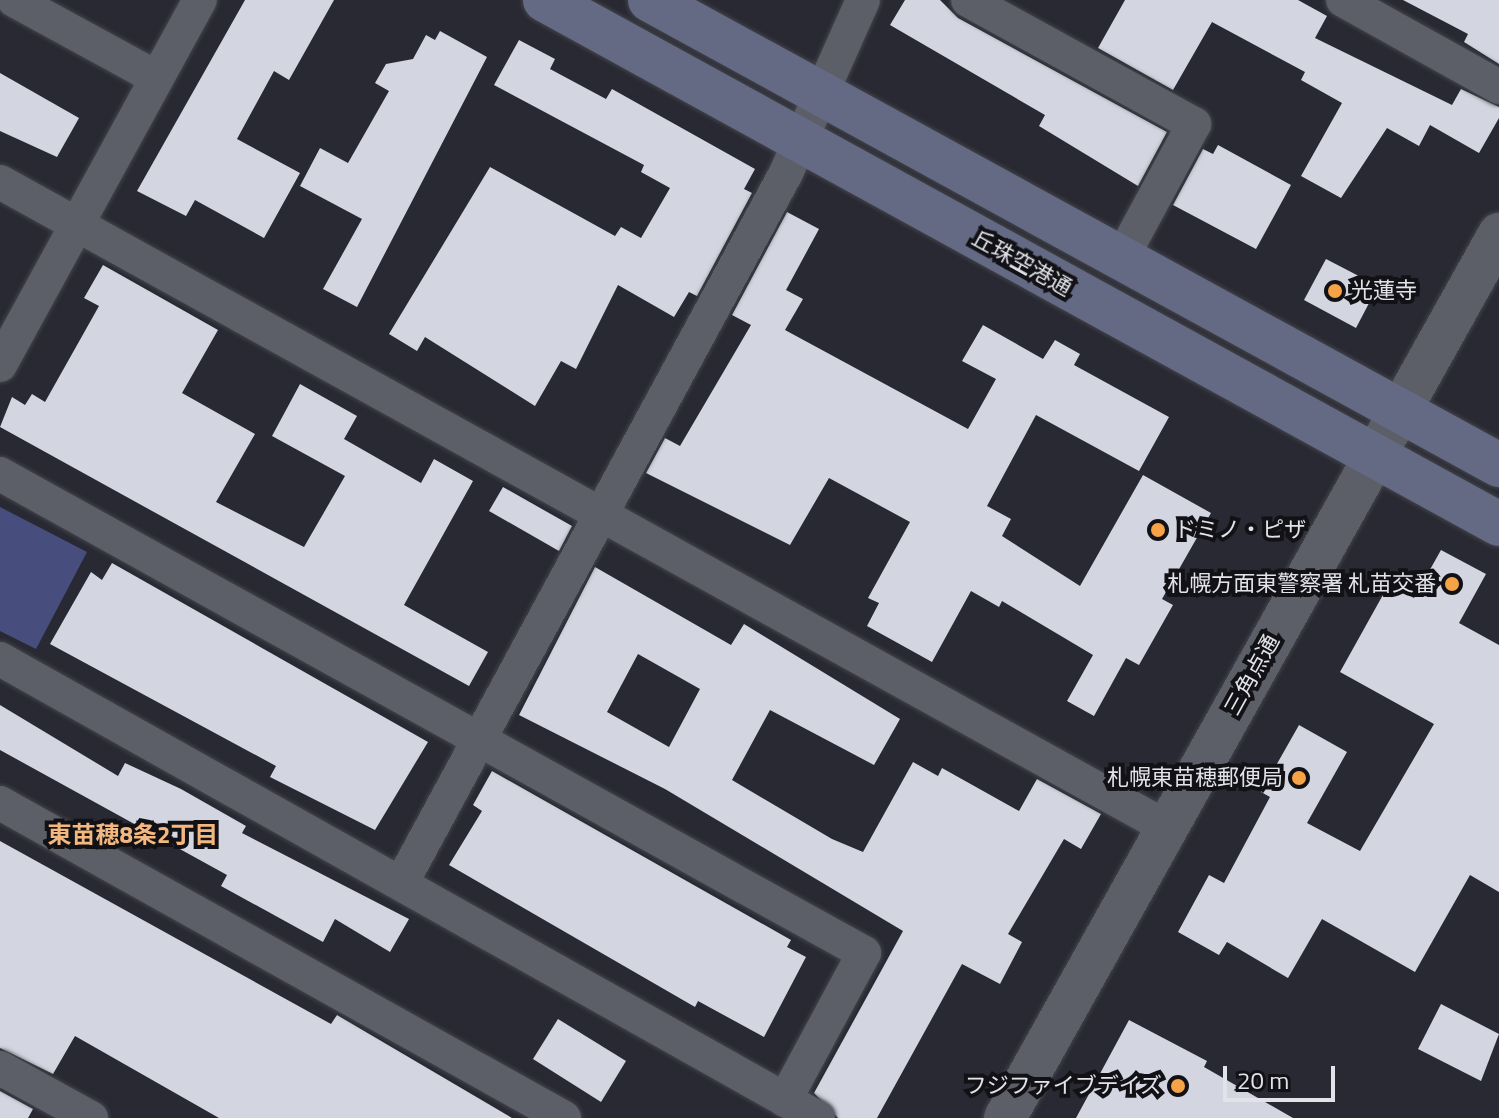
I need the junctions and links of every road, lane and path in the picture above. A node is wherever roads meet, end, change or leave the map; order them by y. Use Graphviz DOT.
graph roads {
  1 [pos="14,0"];
  2 [pos="200,0"];
  3 [pos="545,0"];
  4 [pos="650,0"];
  5 [pos="863,0"];
  6 [pos="968,0"];
  7 [pos="1343,0"];
  8 [pos="155,77"];
  9 [pos="1499,87"];
  10 [pos="817,92"];
  11 [pos="798,139"];
  12 [pos="0,182"];
  13 [pos="80,225"];
  14 [pos="1499,234"];
  15 [pos="1121,259"];
  16 [pos="0,365"];
  17 [pos="1397,410"];
  18 [pos="1369,455"];
  19 [pos="1499,465"];
  20 [pos="0,474"];
  21 [pos="600,513"];
  22 [pos="1499,524"];
  23 [pos="0,659"];
  24 [pos="479,738"];
  25 [pos="0,803"];
  26 [pos="1168,828"];
  27 [pos="402,882"];
  28 [pos="0,1068"];
  29 [pos="785,1100"];
  30 [pos="91,1118"];
  31 [pos="564,1118"];
  32 [pos="818,1118"];
  33 [pos="1005,1118"];
  1 -- 8 [label="street"];
  2 -- 8 [label="street"];
  3 -- 11 [label="main road, 丘珠空港通"];
  4 -- 10 [label="main road"];
  5 -- 10 [label="street"];
  6 -- 15 [label="street"];
  7 -- 9 [label="street"];
  8 -- 13 [label="street"];
  10 -- 11 [label="street"];
  10 -- 15 [label="main road"];
  11 -- 18 [label="main road, 丘珠空港通"];
  11 -- 21 [label="street"];
  12 -- 13 [label="street"];
  13 -- 16 [label="street"];
  13 -- 21 [label="street"];
  14 -- 17 [label="street, 三角点通"];
  15 -- 17 [label="main road"];
  17 -- 18 [label="street, 三角点通"];
  17 -- 19 [label="main road"];
  18 -- 22 [label="main road, 丘珠空港通"];
  18 -- 26 [label="street, 三角点通"];
  20 -- 24 [label="street"];
  21 -- 24 [label="street"];
  21 -- 26 [label="street"];
  23 -- 27 [label="street"];
  24 -- 27 [label="street"];
  24 -- 29 [label="street"];
  25 -- 31 [label="street"];
  26 -- 33 [label="street, 三角点通"];
  27 -- 29 [label="street"];
  28 -- 30 [label="street"];
  29 -- 32 [label="street"];
}
